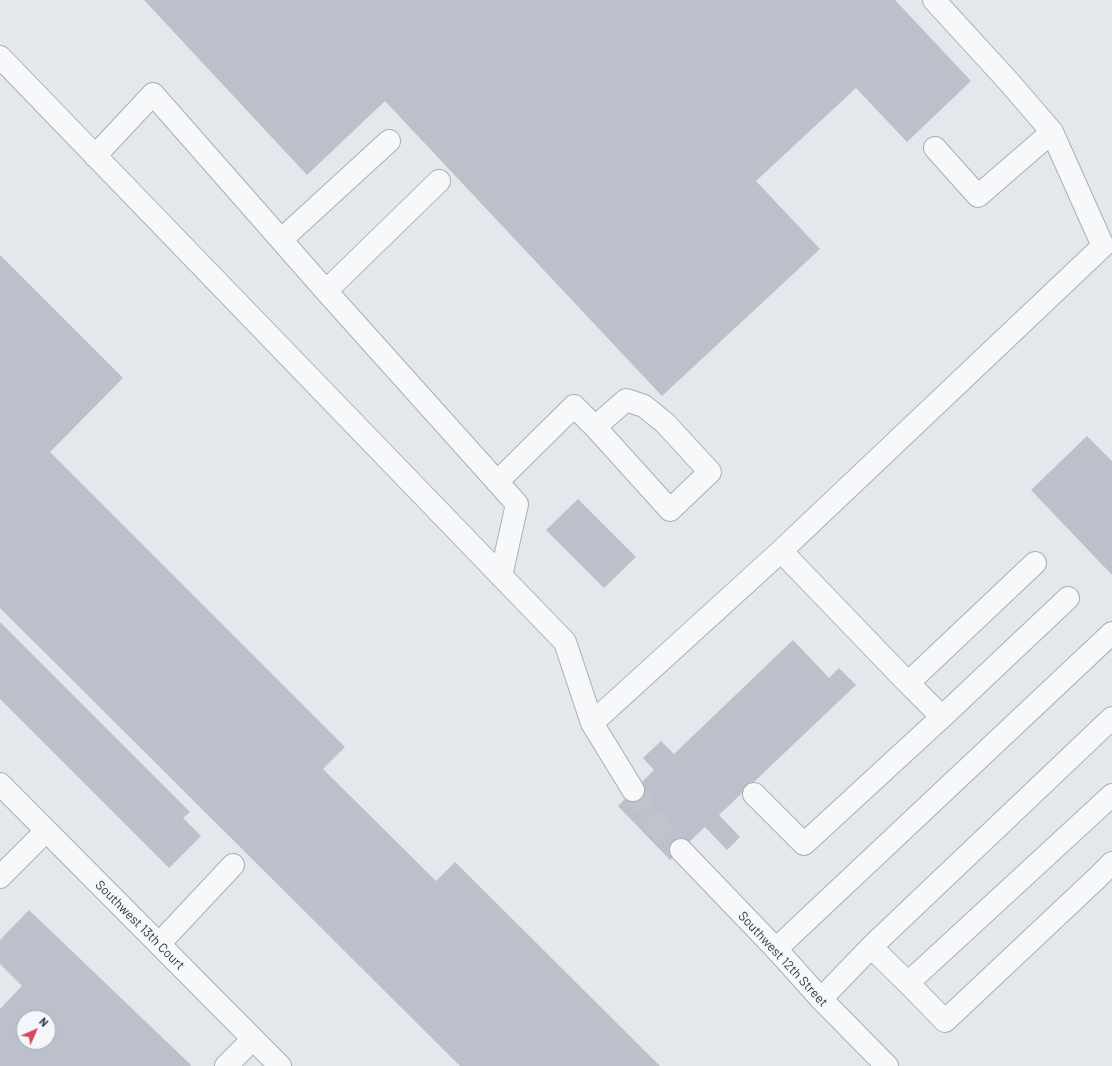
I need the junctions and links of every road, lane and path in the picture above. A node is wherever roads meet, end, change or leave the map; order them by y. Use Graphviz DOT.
graph roads {
  1 [pos="934,0"];
  2 [pos="0,57"];
  3 [pos="1052,132"];
  4 [pos="389,141"];
  5 [pos="935,148"];
  6 [pos="95,156"];
  7 [pos="439,181"];
  8 [pos="282,240"];
  9 [pos="326,291"];
  10 [pos="595,427"];
  11 [pos="497,482"];
  12 [pos="781,551"];
  13 [pos="1035,564"];
  14 [pos="501,576"];
  15 [pos="1068,598"];
  16 [pos="1112,633"];
  17 [pos="908,683"];
  18 [pos="942,716"];
  19 [pos="1112,718"];
  20 [pos="592,723"];
  21 [pos="0,784"];
  22 [pos="633,790"];
  23 [pos="754,794"];
  24 [pos="1112,795"];
  25 [pos="46,831"];
  26 [pos="680,850"];
  27 [pos="1112,863"];
  28 [pos="233,865"];
  29 [pos="0,877"];
  30 [pos="159,944"];
  31 [pos="871,947"];
  32 [pos="776,949"];
  33 [pos="908,983"];
  34 [pos="821,1000"];
  35 [pos="253,1039"];
  36 [pos="226,1066"];
  37 [pos="280,1066"];
  38 [pos="887,1066"];
  1 -- 3 [label="street"];
  2 -- 6 [label="street"];
  3 -- 5 [label="street"];
  3 -- 12 [label="street"];
  4 -- 8 [label="street"];
  6 -- 8 [label="street"];
  6 -- 14 [label="street"];
  7 -- 9 [label="street"];
  8 -- 9 [label="street"];
  9 -- 11 [label="street"];
  10 -- 10 [label="street"];
  10 -- 11 [label="street"];
  11 -- 14 [label="street"];
  12 -- 17 [label="street"];
  12 -- 20 [label="street"];
  13 -- 17 [label="street"];
  14 -- 20 [label="street"];
  15 -- 18 [label="street"];
  16 -- 32 [label="street"];
  17 -- 18 [label="street"];
  18 -- 23 [label="street"];
  19 -- 31 [label="street"];
  20 -- 22 [label="street"];
  21 -- 25 [label="street, Southwest 13th Court"];
  24 -- 33 [label="street"];
  25 -- 29 [label="street"];
  25 -- 30 [label="street, Southwest 13th Court"];
  26 -- 32 [label="street, Southwest 12th Street"];
  27 -- 33 [label="street"];
  28 -- 30 [label="street"];
  30 -- 35 [label="street, Southwest 13th Court"];
  31 -- 33 [label="street"];
  31 -- 34 [label="street"];
  32 -- 34 [label="street, Southwest 12th Street"];
  34 -- 38 [label="street, Southwest 12th Street"];
  35 -- 36 [label="street"];
  35 -- 37 [label="street, Southwest 13th Court"];
}
